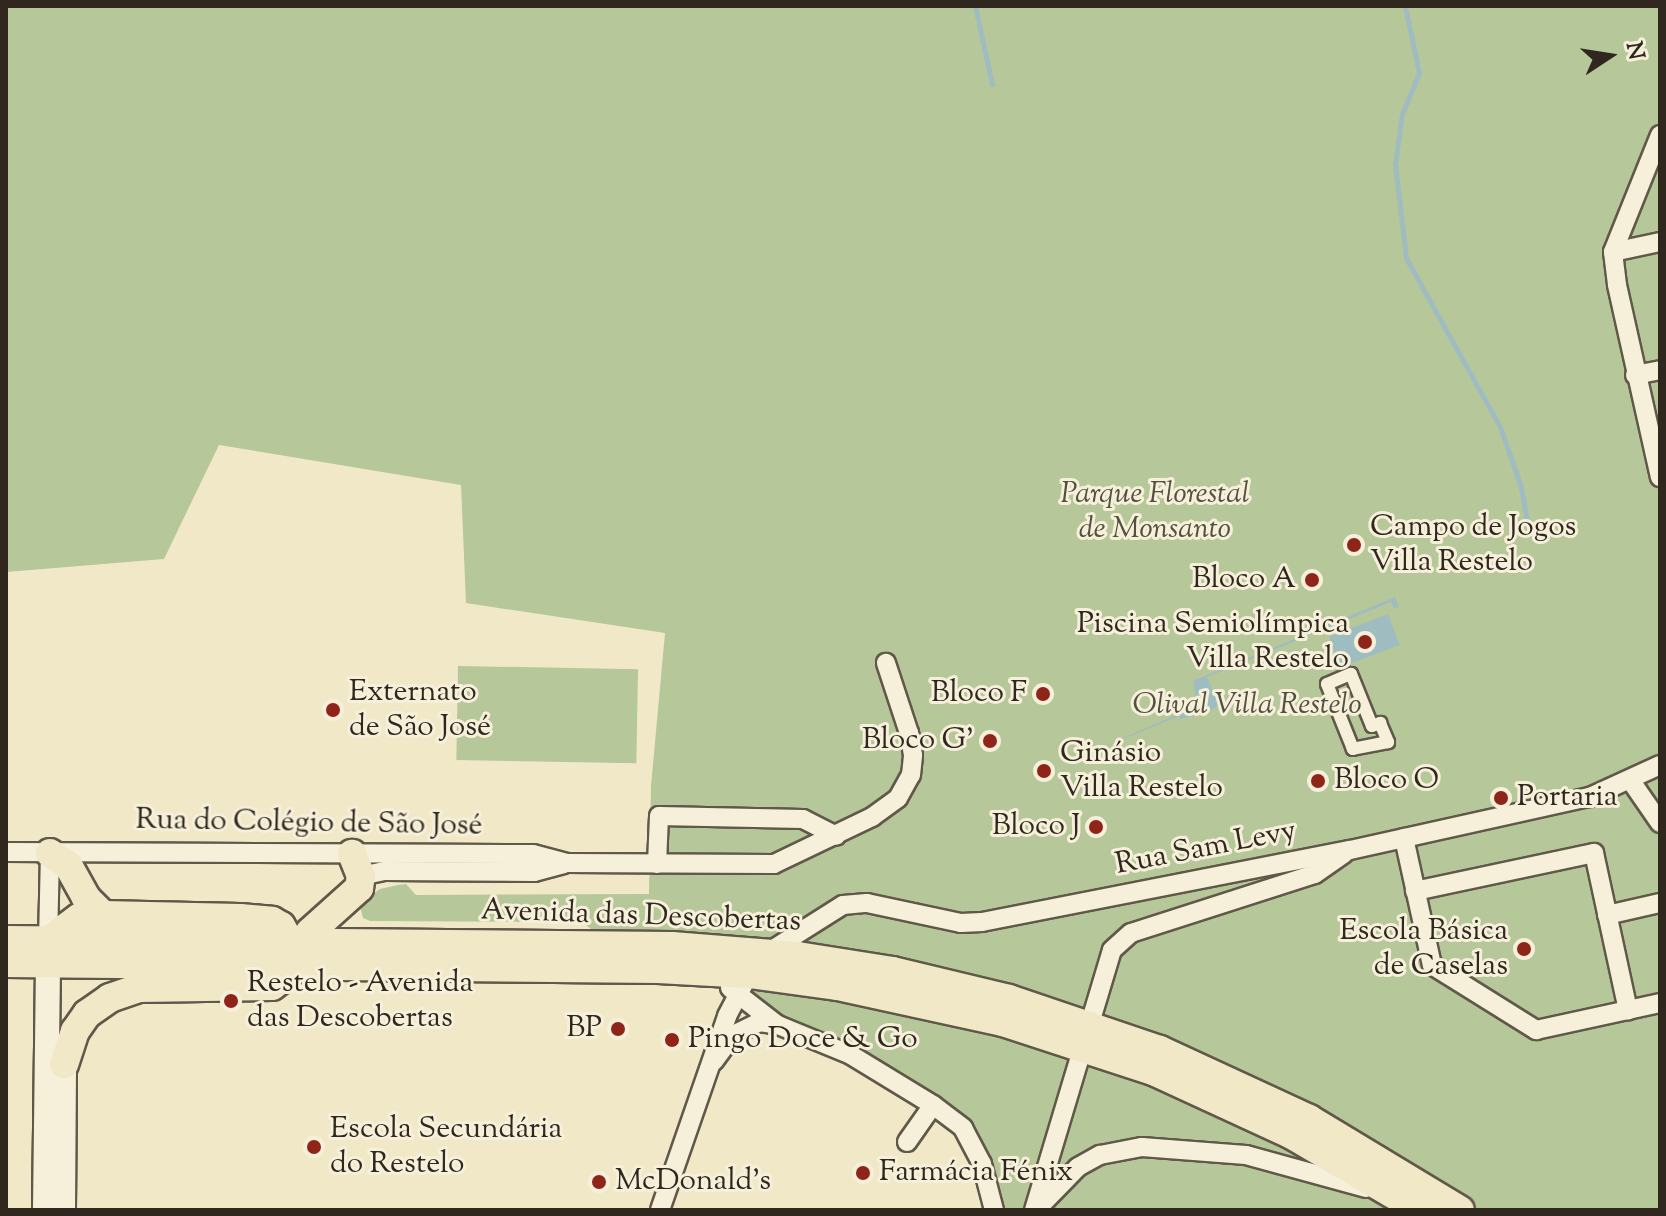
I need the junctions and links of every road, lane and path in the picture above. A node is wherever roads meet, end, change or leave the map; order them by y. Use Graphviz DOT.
graph roads {
  1 [pos="1660,135"];
  2 [pos="1660,242"];
  3 [pos="1613,252"];
  4 [pos="1660,370"];
  5 [pos="1635,375"];
  6 [pos="1660,477"];
  7 [pos="886,663"];
  8 [pos="1351,674"];
  9 [pos="1660,765"];
  10 [pos="1631,781"];
  11 [pos="1660,823"];
  12 [pos="836,836"];
  13 [pos="1404,838"];
  14 [pos="1350,850"];
  15 [pos="6,852"];
  16 [pos="50,853"];
  17 [pos="657,864"];
  18 [pos="356,865"];
  19 [pos="1415,891"];
  20 [pos="1660,903"];
  21 [pos="343,905"];
  22 [pos="103,915"];
  23 [pos="1607,915"];
  24 [pos="6,940"];
  25 [pos="389,943"];
  26 [pos="48,952"];
  27 [pos="296,952"];
  28 [pos="6,963"];
  29 [pos="108,964"];
  30 [pos="751,973"];
  31 [pos="139,988"];
  32 [pos="1660,1003"];
  33 [pos="1628,1010"];
  34 [pos="778,1025"];
  35 [pos="1085,1034"];
  36 [pos="714,1061"];
  37 [pos="64,1064"];
  38 [pos="933,1105"];
  39 [pos="907,1142"];
  40 [pos="1412,1205"];
  41 [pos="45,1210"];
  42 [pos="63,1210"];
  43 [pos="660,1210"];
  44 [pos="994,1210"];
  45 [pos="1035,1210"];
  46 [pos="1460,1210"];
  1 -- 3 [label="street"];
  2 -- 3 [label="street"];
  3 -- 5 [label="street"];
  4 -- 5 [label="street"];
  5 -- 6 [label="street"];
  7 -- 12 [label="street, Rua do Colégio de São José"];
  8 -- 8 [label="street"];
  9 -- 10 [label="street, Rua Sam Levy"];
  10 -- 11 [label="street"];
  10 -- 13 [label="street, Rua Sam Levy"];
  12 -- 17 [label="street, Rua do Colégio de São José"];
  12 -- 17 [label="street"];
  13 -- 14 [label="street, Rua Sam Levy"];
  13 -- 19 [label="street"];
  14 -- 30 [label="street, Rua Sam Levy"];
  14 -- 35 [label="street"];
  15 -- 16 [label="street, Rua do Colégio de São José"];
  16 -- 18 [label="street, Rua do Colégio de São José"];
  16 -- 22 [label="main road"];
  16 -- 26 [label="street"];
  17 -- 18 [label="street, Rua do Colégio de São José"];
  18 -- 21 [label="main road"];
  19 -- 23 [label="street"];
  19 -- 33 [label="street"];
  20 -- 23 [label="street"];
  21 -- 25 [label="main road"];
  21 -- 27 [label="main road"];
  22 -- 26 [label="main road"];
  22 -- 27 [label="main road"];
  23 -- 33 [label="street"];
  24 -- 26 [label="main road, Avenida das Descobertas"];
  25 -- 27 [label="main road, Avenida das Descobertas"];
  25 -- 30 [label="main road, Avenida das Descobertas"];
  26 -- 27 [label="main road, Avenida das Descobertas"];
  26 -- 28 [label="main road, Avenida das Descobertas"];
  26 -- 29 [label="main road, Avenida das Descobertas"];
  26 -- 41 [label="main road"];
  27 -- 29 [label="main road, Avenida das Descobertas"];
  27 -- 30 [label="main road, Avenida das Descobertas"];
  27 -- 31 [label="main road"];
  29 -- 31 [label="main road"];
  30 -- 34 [label="street"];
  30 -- 35 [label="main road, Avenida das Descobertas"];
  30 -- 36 [label="street"];
  31 -- 37 [label="main road"];
  32 -- 33 [label="street"];
  34 -- 36 [label="street"];
  34 -- 38 [label="street"];
  35 -- 40 [label="main road, Avenida das Descobertas"];
  35 -- 45 [label="street"];
  35 -- 46 [label="main road, Avenida das Descobertas"];
  36 -- 43 [label="street"];
  37 -- 42 [label="main road"];
  38 -- 39 [label="street"];
  38 -- 44 [label="street"];
  40 -- 45 [label="street"];
}
